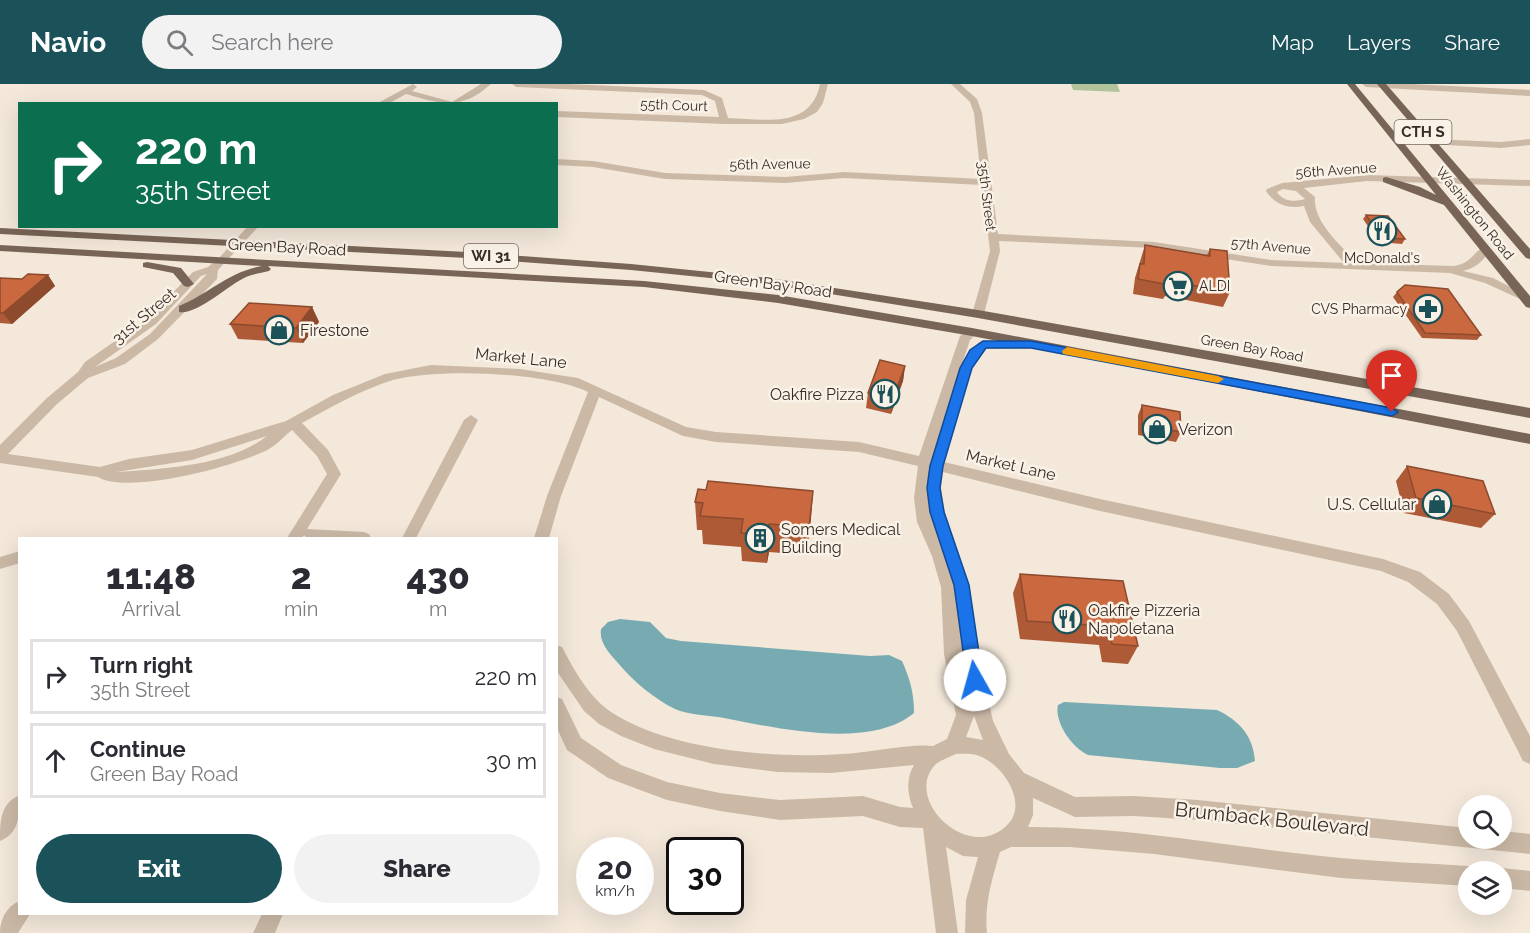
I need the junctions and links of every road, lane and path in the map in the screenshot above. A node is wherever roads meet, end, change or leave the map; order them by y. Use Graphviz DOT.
graph roads {
  1 [pos="418,84"];
  2 [pos="487,84"];
  3 [pos="516,84"];
  4 [pos="824,84"];
  5 [pos="955,84"];
  6 [pos="1351,84"];
  7 [pos="1366,84"];
  8 [pos="1381,84"];
  9 [pos="404,91"];
  10 [pos="1530,93"];
  11 [pos="384,102"];
  12 [pos="445,102"];
  13 [pos="456,102"];
  14 [pos="558,114"];
  15 [pos="724,121"];
  16 [pos="1392,134"];
  17 [pos="1431,142"];
  18 [pos="1530,142"];
  19 [pos="558,162"];
  20 [pos="1386,180"];
  21 [pos="1428,180"];
  22 [pos="1464,181"];
  23 [pos="985,182"];
  24 [pos="1530,183"];
  25 [pos="1287,186"];
  26 [pos="1309,201"];
  27 [pos="1287,203"];
  28 [pos="1449,206"];
  29 [pos="1314,220"];
  30 [pos="252,228"];
  31 [pos="0,231"];
  32 [pos="993,237"];
  33 [pos="238,244"];
  34 [pos="0,248"];
  35 [pos="1485,249"];
  36 [pos="124,255"];
  37 [pos="1530,256"];
  38 [pos="223,260"];
  39 [pos="286,264"];
  40 [pos="1353,266"];
  41 [pos="212,269"];
  42 [pos="1440,270"];
  43 [pos="188,284"];
  44 [pos="1529,299"];
  45 [pos="183,309"];
  46 [pos="978,314"];
  47 [pos="904,320"];
  48 [pos="1068,331"];
  49 [pos="972,332"];
  50 [pos="1031,344"];
  51 [pos="83,375"];
  52 [pos="595,390"];
  53 [pos="1392,412"];
  54 [pos="1530,413"];
  55 [pos="471,420"];
  56 [pos="293,422"];
  57 [pos="1530,439"];
  58 [pos="1530,448"];
  59 [pos="0,454"];
  60 [pos="0,458"];
  61 [pos="930,464"];
  62 [pos="311,534"];
  63 [pos="295,537"];
  64 [pos="351,537"];
  65 [pos="410,537"];
  66 [pos="541,537"];
  67 [pos="18,557"];
  68 [pos="0,563"];
  69 [pos="558,655"];
  70 [pos="558,709"];
  71 [pos="954,745"];
  72 [pos="931,754"];
  73 [pos="1530,755"];
  74 [pos="1001,758"];
  75 [pos="1019,780"];
  76 [pos="18,807"];
  77 [pos="929,823"];
  78 [pos="0,831"];
  79 [pos="1001,842"];
  80 [pos="1530,844"];
  81 [pos="1458,875"];
  82 [pos="1512,879"];
  83 [pos="1530,881"];
  84 [pos="18,914"];
  85 [pos="273,915"];
  86 [pos="5,933"];
  87 [pos="264,933"];
  88 [pos="947,933"];
  89 [pos="976,933"];
  1 -- 9 [label="street"];
  2 -- 13 [label="street"];
  3 -- 15 [label="street"];
  4 -- 15 [label="street, 55th Court"];
  5 -- 23 [label="street, 35th Street"];
  6 -- 16 [label="main road, Washington Road / CTH S"];
  7 -- 8 [label="street"];
  8 -- 10 [label="street"];
  8 -- 17 [label="main road, Washington Road / CTH S"];
  9 -- 11 [label="street"];
  9 -- 12 [label="street"];
  14 -- 15 [label="street, 55th Court"];
  16 -- 20 [label="main road"];
  16 -- 21 [label="main road, Washington Road / CTH S"];
  17 -- 18 [label="street"];
  17 -- 22 [label="main road, Washington Road / CTH S"];
  19 -- 23 [label="street, 56th Avenue"];
  20 -- 21 [label="street, 56th Avenue"];
  20 -- 25 [label="street, 56th Avenue"];
  20 -- 26 [label="street, 56th Avenue"];
  20 -- 28 [label="main road"];
  21 -- 22 [label="street, 56th Avenue"];
  21 -- 28 [label="main road, Washington Road / CTH S"];
  22 -- 24 [label="street, 56th Avenue"];
  22 -- 37 [label="main road, Washington Road / CTH S"];
  23 -- 32 [label="street, 35th Street"];
  25 -- 26 [label="street"];
  25 -- 27 [label="street"];
  26 -- 27 [label="street"];
  26 -- 29 [label="street"];
  27 -- 29 [label="street"];
  28 -- 35 [label="main road, Washington Road / CTH S"];
  29 -- 40 [label="street"];
  30 -- 33 [label="street, 31st Street"];
  31 -- 33 [label="main road, Green Bay Road / WI 31"];
  32 -- 40 [label="street, 57th Avenue"];
  32 -- 46 [label="street, 35th Street"];
  33 -- 38 [label="street, 31st Street"];
  33 -- 46 [label="main road, Green Bay Road / WI 31"];
  34 -- 36 [label="main road, Green Bay Road / WI 31"];
  35 -- 42 [label="street, 57th Avenue"];
  35 -- 44 [label="main road, Washington Road / CTH S"];
  36 -- 38 [label="main road, Green Bay Road / WI 31"];
  36 -- 43 [label="main road"];
  38 -- 39 [label="main road, Green Bay Road / WI 31"];
  38 -- 41 [label="street, 31st Street"];
  39 -- 45 [label="main road"];
  39 -- 47 [label="main road, Green Bay Road / WI 31"];
  40 -- 42 [label="street, 57th Avenue"];
  41 -- 43 [label="street, 31st Street"];
  41 -- 45 [label="street, 31st Street"];
  42 -- 44 [label="street, 57th Avenue"];
  43 -- 51 [label="street, 31st Street"];
  45 -- 51 [label="street, 31st Street"];
  46 -- 47 [label="main road"];
  46 -- 48 [label="main road, Green Bay Road / WI 31"];
  47 -- 49 [label="main road, Green Bay Road / WI 31"];
  48 -- 49 [label="main road"];
  48 -- 54 [label="main road, Green Bay Road / WI 31"];
  49 -- 50 [label="main road, Green Bay Road / WI 31"];
  49 -- 61 [label="street"];
  50 -- 53 [label="main road, Green Bay Road / WI 31"];
  50 -- 61 [label="street"];
  51 -- 59 [label="street, 31st Street"];
  52 -- 56 [label="street, Market Lane"];
  52 -- 61 [label="street, Market Lane"];
  52 -- 66 [label="street"];
  53 -- 57 [label="main road, Green Bay Road / WI 31"];
  53 -- 58 [label="main road"];
  55 -- 65 [label="street"];
  56 -- 60 [label="street, Market Lane"];
  56 -- 63 [label="street"];
  61 -- 71 [label="street"];
  61 -- 73 [label="street, Market Lane"];
  61 -- 74 [label="street"];
  62 -- 64 [label="street"];
  67 -- 68 [label="street"];
  69 -- 72 [label="street"];
  70 -- 77 [label="street"];
  71 -- 72 [label="street"];
  71 -- 74 [label="street"];
  72 -- 77 [label="street"];
  74 -- 75 [label="street"];
  75 -- 79 [label="street"];
  75 -- 80 [label="street, Brumback Boulevard"];
  76 -- 78 [label="street"];
  77 -- 79 [label="street"];
  77 -- 88 [label="street"];
  79 -- 81 [label="street"];
  79 -- 89 [label="street"];
  82 -- 83 [label="street"];
  84 -- 86 [label="street"];
  85 -- 87 [label="street"];
}
